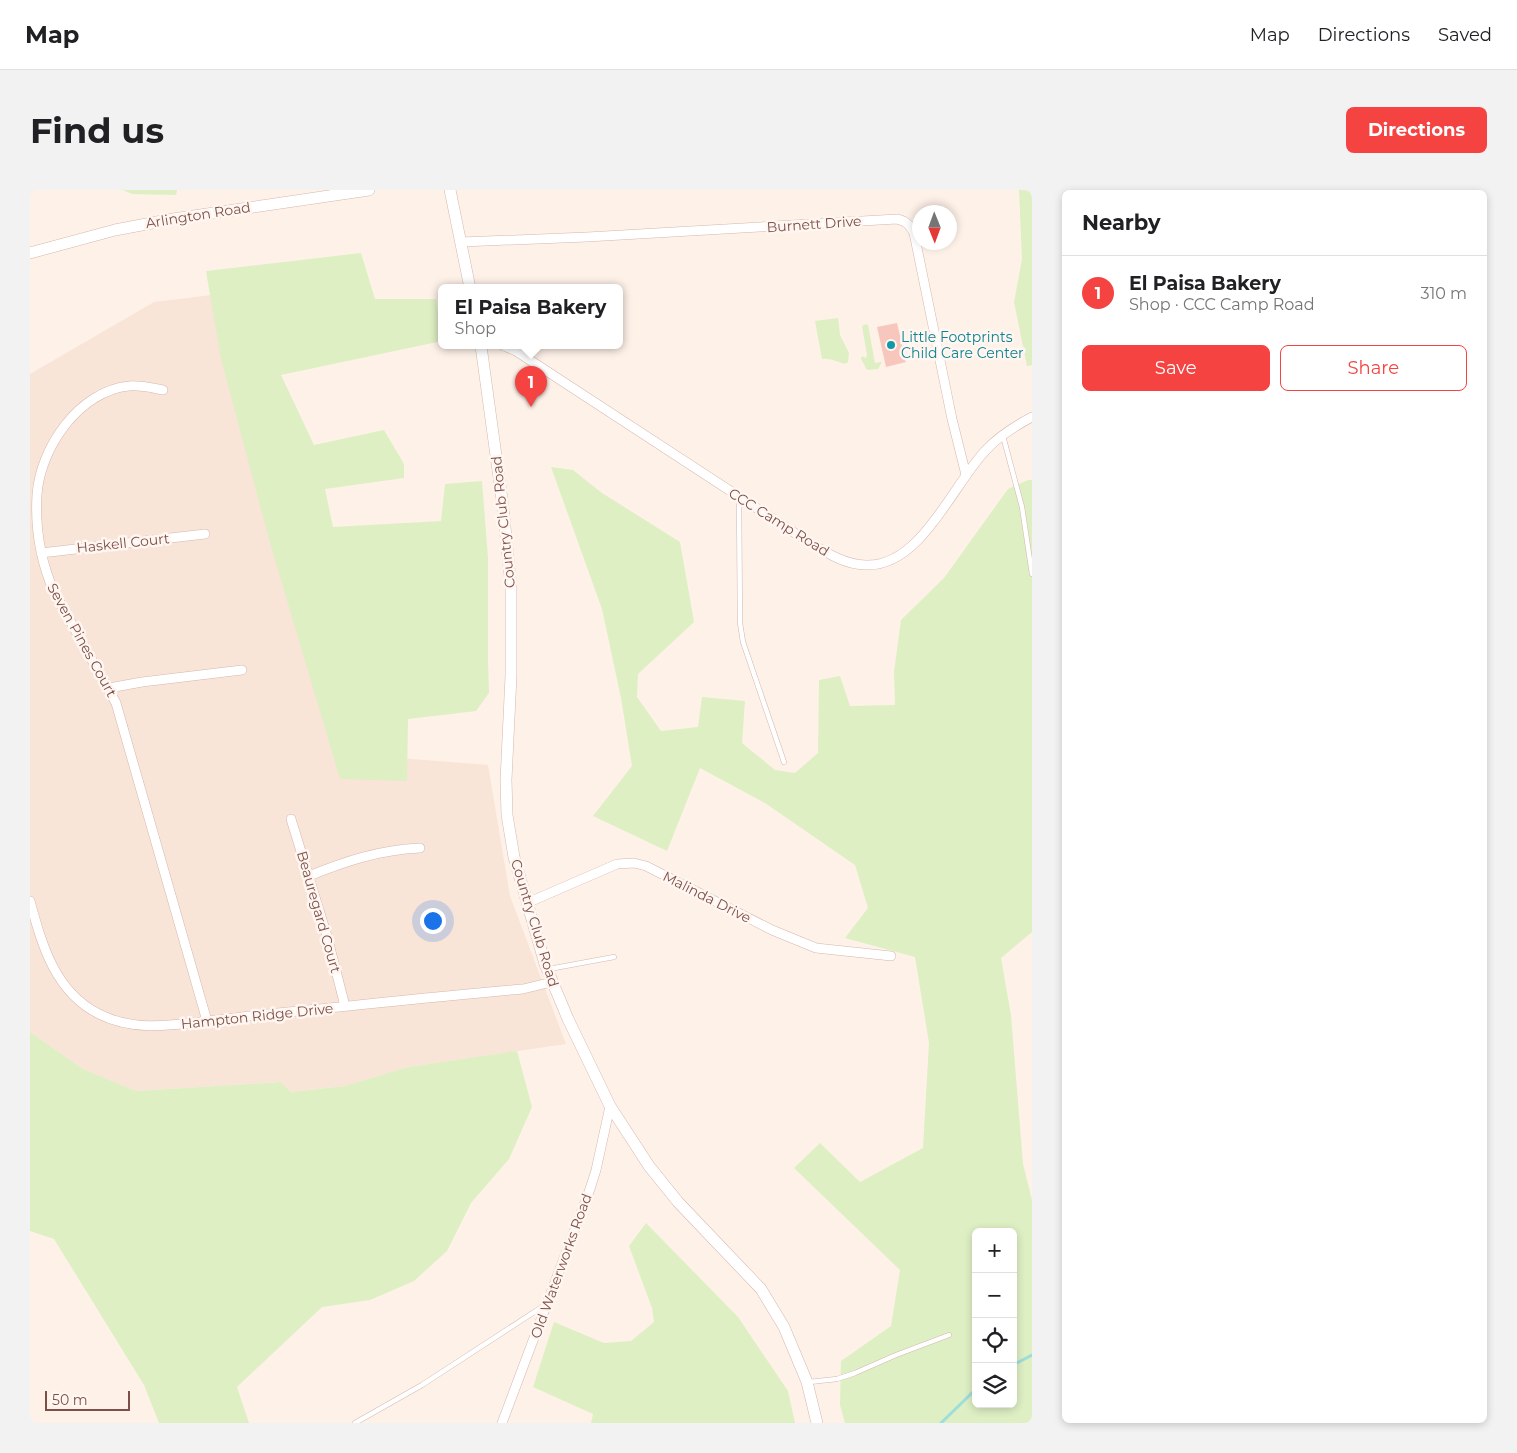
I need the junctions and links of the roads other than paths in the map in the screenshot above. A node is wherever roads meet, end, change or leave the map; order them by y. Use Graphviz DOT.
graph roads {
  1 [pos="369,190"];
  2 [pos="450,190"];
  3 [pos="461,242"];
  4 [pos="30,253"];
  5 [pos="469,284"];
  6 [pos="481,349"];
  7 [pos="511,349"];
  8 [pos="163,390"];
  9 [pos="1032,417"];
  10 [pos="1003,434"];
  11 [pos="966,475"];
  12 [pos="739,498"];
  13 [pos="205,534"];
  14 [pos="41,553"];
  15 [pos="1032,574"];
  16 [pos="242,670"];
  17 [pos="109,688"];
  18 [pos="784,762"];
  19 [pos="291,819"];
  20 [pos="420,848"];
  21 [pos="309,876"];
  22 [pos="30,901"];
  23 [pos="527,903"];
  24 [pos="32,913"];
  25 [pos="891,956"];
  26 [pos="614,957"];
  27 [pos="547,970"];
  28 [pos="552,982"];
  29 [pos="345,1006"];
  30 [pos="206,1021"];
  31 [pos="610,1106"];
  32 [pos="546,1304"];
  33 [pos="949,1335"];
  34 [pos="807,1382"];
  35 [pos="355,1423"];
  36 [pos="502,1423"];
  37 [pos="817,1423"];
  1 -- 4 [label="street, Arlington Road"];
  2 -- 3 [label="street"];
  3 -- 5 [label="street"];
  3 -- 11 [label="street, Burnett Drive"];
  6 -- 23 [label="street, Country Club Road"];
  7 -- 12 [label="street, CCC Camp Road"];
  8 -- 14 [label="street, Seven Pines Court"];
  9 -- 10 [label="street, CCC Camp Road"];
  10 -- 11 [label="street, CCC Camp Road"];
  10 -- 15 [label="lane"];
  11 -- 12 [label="street, CCC Camp Road"];
  12 -- 18 [label="lane"];
  13 -- 14 [label="street, Haskell Court"];
  14 -- 17 [label="street, Seven Pines Court"];
  16 -- 17 [label="street"];
  17 -- 30 [label="street, Seven Pines Court"];
  19 -- 21 [label="street, Beauregard Court"];
  20 -- 21 [label="street"];
  21 -- 29 [label="street, Beauregard Court"];
  22 -- 24 [label="street, Hampton Ridge Drive"];
  23 -- 25 [label="street, Malinda Drive"];
  23 -- 27 [label="street, Country Club Road"];
  24 -- 30 [label="street, Hampton Ridge Drive"];
  26 -- 27 [label="lane"];
  27 -- 28 [label="street, Country Club Road"];
  28 -- 29 [label="street, Hampton Ridge Drive"];
  28 -- 31 [label="street, Country Club Road"];
  29 -- 30 [label="street, Hampton Ridge Drive"];
  31 -- 32 [label="street, Old Waterworks Road"];
  31 -- 34 [label="street, Country Club Road"];
  32 -- 35 [label="lane"];
  32 -- 36 [label="street, Old Waterworks Road"];
  33 -- 34 [label="lane"];
  34 -- 37 [label="street, Country Club Road"];
}
